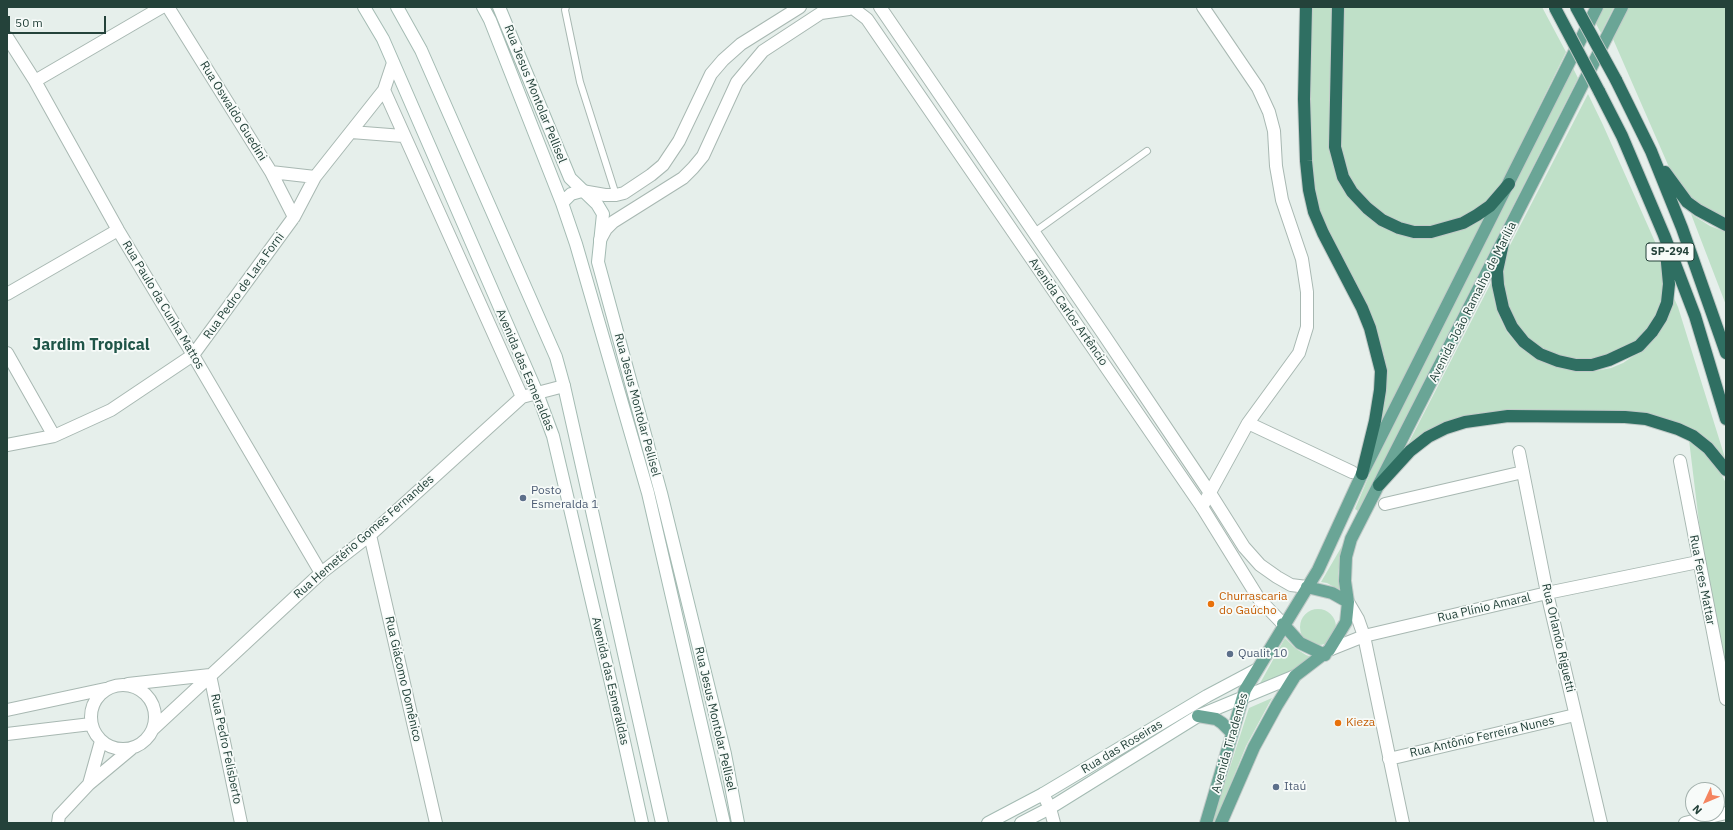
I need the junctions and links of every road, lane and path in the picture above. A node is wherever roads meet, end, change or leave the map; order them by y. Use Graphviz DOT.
graph roads {
  1 [pos="162,7"];
  2 [pos="168,7"];
  3 [pos="364,7"];
  4 [pos="397,7"];
  5 [pos="483,7"];
  6 [pos="498,7"];
  7 [pos="566,7"];
  8 [pos="800,7"];
  9 [pos="880,7"];
  10 [pos="1203,7"];
  11 [pos="1306,7"];
  12 [pos="1338,7"];
  13 [pos="1555,7"];
  14 [pos="1576,7"];
  15 [pos="1597,7"];
  16 [pos="1622,7"];
  17 [pos="852,8"];
  18 [pos="7,37"];
  19 [pos="393,63"];
  20 [pos="35,81"];
  21 [pos="384,90"];
  22 [pos="350,132"];
  23 [pos="403,136"];
  24 [pos="1147,151"];
  25 [pos="1651,151"];
  26 [pos="271,172"];
  27 [pos="315,177"];
  28 [pos="1509,184"];
  29 [pos="582,191"];
  30 [pos="616,195"];
  31 [pos="562,203"];
  32 [pos="294,217"];
  33 [pos="1726,225"];
  34 [pos="118,230"];
  35 [pos="1033,232"];
  36 [pos="1664,235"];
  37 [pos="600,240"];
  38 [pos="1503,243"];
  39 [pos="576,244"];
  40 [pos="7,294"];
  41 [pos="1104,334"];
  42 [pos="1090,343"];
  43 [pos="7,353"];
  44 [pos="1726,353"];
  45 [pos="193,355"];
  46 [pos="564,386"];
  47 [pos="536,393"];
  48 [pos="522,397"];
  49 [pos="1726,419"];
  50 [pos="1248,423"];
  51 [pos="54,436"];
  52 [pos="7,445"];
  53 [pos="1519,452"];
  54 [pos="1680,461"];
  55 [pos="1726,470"];
  56 [pos="1523,472"];
  57 [pos="1357,473"];
  58 [pos="1380,485"];
  59 [pos="1210,493"];
  60 [pos="1385,504"];
  61 [pos="1202,507"];
  62 [pos="370,535"];
  63 [pos="1698,562"];
  64 [pos="321,573"];
  65 [pos="1307,588"];
  66 [pos="1547,593"];
  67 [pos="1348,602"];
  68 [pos="1283,624"];
  69 [pos="1364,636"];
  70 [pos="1327,652"];
  71 [pos="1256,670"];
  72 [pos="210,675"];
  73 [pos="1295,676"];
  74 [pos="125,684"];
  75 [pos="105,690"];
  76 [pos="634,691"];
  77 [pos="614,696"];
  78 [pos="1726,699"];
  79 [pos="1240,700"];
  80 [pos="7,710"];
  81 [pos="1575,715"];
  82 [pos="1198,716"];
  83 [pos="91,724"];
  84 [pos="153,729"];
  85 [pos="1232,733"];
  86 [pos="7,734"];
  87 [pos="101,741"];
  88 [pos="131,749"];
  89 [pos="725,754"];
  90 [pos="710,756"];
  91 [pos="1389,759"];
  92 [pos="89,784"];
  93 [pos="1043,794"];
  94 [pos="1050,808"];
  95 [pos="1726,813"];
  96 [pos="58,823"];
  97 [pos="241,823"];
  98 [pos="436,823"];
  99 [pos="642,823"];
  100 [pos="662,823"];
  101 [pos="724,823"];
  102 [pos="738,823"];
  103 [pos="988,823"];
  104 [pos="1021,823"];
  105 [pos="1054,823"];
  106 [pos="1206,823"];
  107 [pos="1220,823"];
  108 [pos="1403,823"];
  109 [pos="1601,823"];
  110 [pos="1685,823"];
  1 -- 20 [label="street"];
  2 -- 26 [label="street, Rua Oswaldo Guedini"];
  3 -- 19 [label="street, Avenida das Esmeraldas"];
  4 -- 46 [label="street, Avenida das Esmeraldas"];
  5 -- 31 [label="street, Rua Jesus Montolar Pellisel"];
  6 -- 29 [label="street, Rua Jesus Montolar Pellisel"];
  7 -- 30 [label="lane"];
  8 -- 30 [label="street"];
  9 -- 35 [label="street, Avenida Carlos Artêncio"];
  10 -- 50 [label="street"];
  11 -- 57 [label="highway"];
  12 -- 28 [label="highway"];
  13 -- 36 [label="highway, SP-294, bridge"];
  14 -- 25 [label="highway, SP-294, bridge"];
  15 -- 28 [label="main road, Avenida João Ramalho de Marília"];
  16 -- 38 [label="main road, Avenida João Ramalho de Marília"];
  17 -- 37 [label="street"];
  17 -- 42 [label="street, Avenida Carlos Artêncio"];
  18 -- 20 [label="street, Rua Paulo da Cunha Mattos"];
  19 -- 21 [label="street, Rua Pedro de Lara Forni"];
  19 -- 47 [label="street, Avenida das Esmeraldas"];
  20 -- 34 [label="street, Rua Paulo da Cunha Mattos"];
  21 -- 22 [label="street, Rua Pedro de Lara Forni"];
  21 -- 23 [label="street"];
  22 -- 23 [label="street"];
  22 -- 27 [label="street, Rua Pedro de Lara Forni"];
  23 -- 48 [label="street"];
  24 -- 35 [label="lane"];
  25 -- 33 [label="highway"];
  25 -- 44 [label="highway, SP-294"];
  26 -- 27 [label="street"];
  26 -- 32 [label="street, Rua Oswaldo Guedini"];
  27 -- 32 [label="street, Rua Pedro de Lara Forni"];
  28 -- 57 [label="main road, Avenida João Ramalho de Marília"];
  29 -- 30 [label="street"];
  29 -- 31 [label="street"];
  29 -- 37 [label="street, Rua Jesus Montolar Pellisel"];
  31 -- 39 [label="street, Rua Jesus Montolar Pellisel"];
  32 -- 45 [label="street, Rua Pedro de Lara Forni"];
  34 -- 40 [label="street"];
  34 -- 45 [label="street, Rua Paulo da Cunha Mattos"];
  35 -- 41 [label="street, Avenida Carlos Artêncio"];
  36 -- 38 [label="highway"];
  36 -- 49 [label="highway, SP-294"];
  37 -- 39 [label="street"];
  37 -- 89 [label="street, Rua Jesus Montolar Pellisel"];
  38 -- 58 [label="main road, Avenida João Ramalho de Marília"];
  39 -- 90 [label="street, Rua Jesus Montolar Pellisel"];
  41 -- 42 [label="street"];
  41 -- 59 [label="street, Avenida Carlos Artêncio"];
  42 -- 61 [label="street, Avenida Carlos Artêncio"];
  43 -- 51 [label="street"];
  45 -- 51 [label="street, Rua Pedro de Lara Forni"];
  45 -- 64 [label="street, Rua Paulo da Cunha Mattos"];
  46 -- 47 [label="street, Rua Hemetério Gomes Fernandes"];
  46 -- 76 [label="street, Avenida das Esmeraldas"];
  47 -- 48 [label="street, Rua Hemetério Gomes Fernandes"];
  47 -- 77 [label="street, Avenida das Esmeraldas"];
  48 -- 62 [label="street, Rua Hemetério Gomes Fernandes"];
  50 -- 57 [label="street"];
  50 -- 59 [label="street"];
  51 -- 52 [label="street, Rua Pedro de Lara Forni"];
  53 -- 56 [label="street, Rua Orlando Riguetti"];
  54 -- 63 [label="street, Rua Feres Mattar"];
  55 -- 58 [label="highway"];
  56 -- 60 [label="street"];
  56 -- 66 [label="street, Rua Orlando Riguetti"];
  57 -- 65 [label="main road, Avenida João Ramalho de Marília"];
  58 -- 67 [label="main road, Avenida João Ramalho de Marília"];
  59 -- 61 [label="street"];
  59 -- 65 [label="street, Avenida Carlos Artêncio"];
  61 -- 68 [label="street, Avenida Carlos Artêncio"];
  62 -- 64 [label="street, Rua Hemetério Gomes Fernandes"];
  62 -- 98 [label="street, Rua Giácomo Domênico"];
  63 -- 66 [label="street, Rua Plínio Amaral"];
  63 -- 78 [label="street, Rua Feres Mattar"];
  64 -- 72 [label="street, Rua Hemetério Gomes Fernandes"];
  65 -- 67 [label="main road"];
  65 -- 68 [label="main road"];
  66 -- 69 [label="street, Rua Plínio Amaral"];
  66 -- 81 [label="street, Rua Orlando Riguetti"];
  67 -- 69 [label="street"];
  67 -- 70 [label="main road"];
  68 -- 70 [label="main road"];
  68 -- 71 [label="main road, Avenida Tiradentes"];
  69 -- 70 [label="street, Rua Plínio Amaral"];
  69 -- 91 [label="street"];
  70 -- 73 [label="main road"];
  71 -- 79 [label="main road, Avenida Tiradentes"];
  71 -- 93 [label="street, Rua das Roseiras"];
  72 -- 74 [label="street"];
  72 -- 84 [label="street, Rua Hemetério Gomes Fernandes"];
  72 -- 97 [label="street, Rua Pedro Felisberto"];
  73 -- 79 [label="street, Rua das Roseiras"];
  73 -- 107 [label="main road, Avenida Tiradentes"];
  74 -- 75 [label="street"];
  74 -- 84 [label="street"];
  75 -- 80 [label="street"];
  75 -- 83 [label="street"];
  76 -- 77 [label="street"];
  76 -- 100 [label="street, Avenida das Esmeraldas"];
  77 -- 99 [label="street, Avenida das Esmeraldas"];
  79 -- 82 [label="street, Rua das Roseiras"];
  79 -- 85 [label="main road, Avenida Tiradentes"];
  81 -- 91 [label="street, Rua Antônio Ferreira Nunes"];
  81 -- 109 [label="street, Rua Orlando Riguetti"];
  82 -- 85 [label="main road"];
  82 -- 94 [label="street, Rua das Roseiras"];
  83 -- 86 [label="street"];
  83 -- 87 [label="street"];
  84 -- 88 [label="street, Rua Hemetério Gomes Fernandes"];
  85 -- 106 [label="main road, Avenida Tiradentes"];
  87 -- 88 [label="street"];
  87 -- 92 [label="street, Rua Hemetério Gomes Fernandes"];
  88 -- 92 [label="street, Rua Hemetério Gomes Fernandes"];
  89 -- 90 [label="street"];
  89 -- 102 [label="street, Rua Jesus Montolar Pellisel"];
  90 -- 101 [label="street, Rua Jesus Montolar Pellisel"];
  91 -- 108 [label="street"];
  92 -- 96 [label="street, Rua Hemetério Gomes Fernandes"];
  93 -- 94 [label="street"];
  93 -- 103 [label="street, Rua das Roseiras"];
  94 -- 104 [label="street, Rua das Roseiras"];
  94 -- 105 [label="street"];
  95 -- 110 [label="street"];
}
